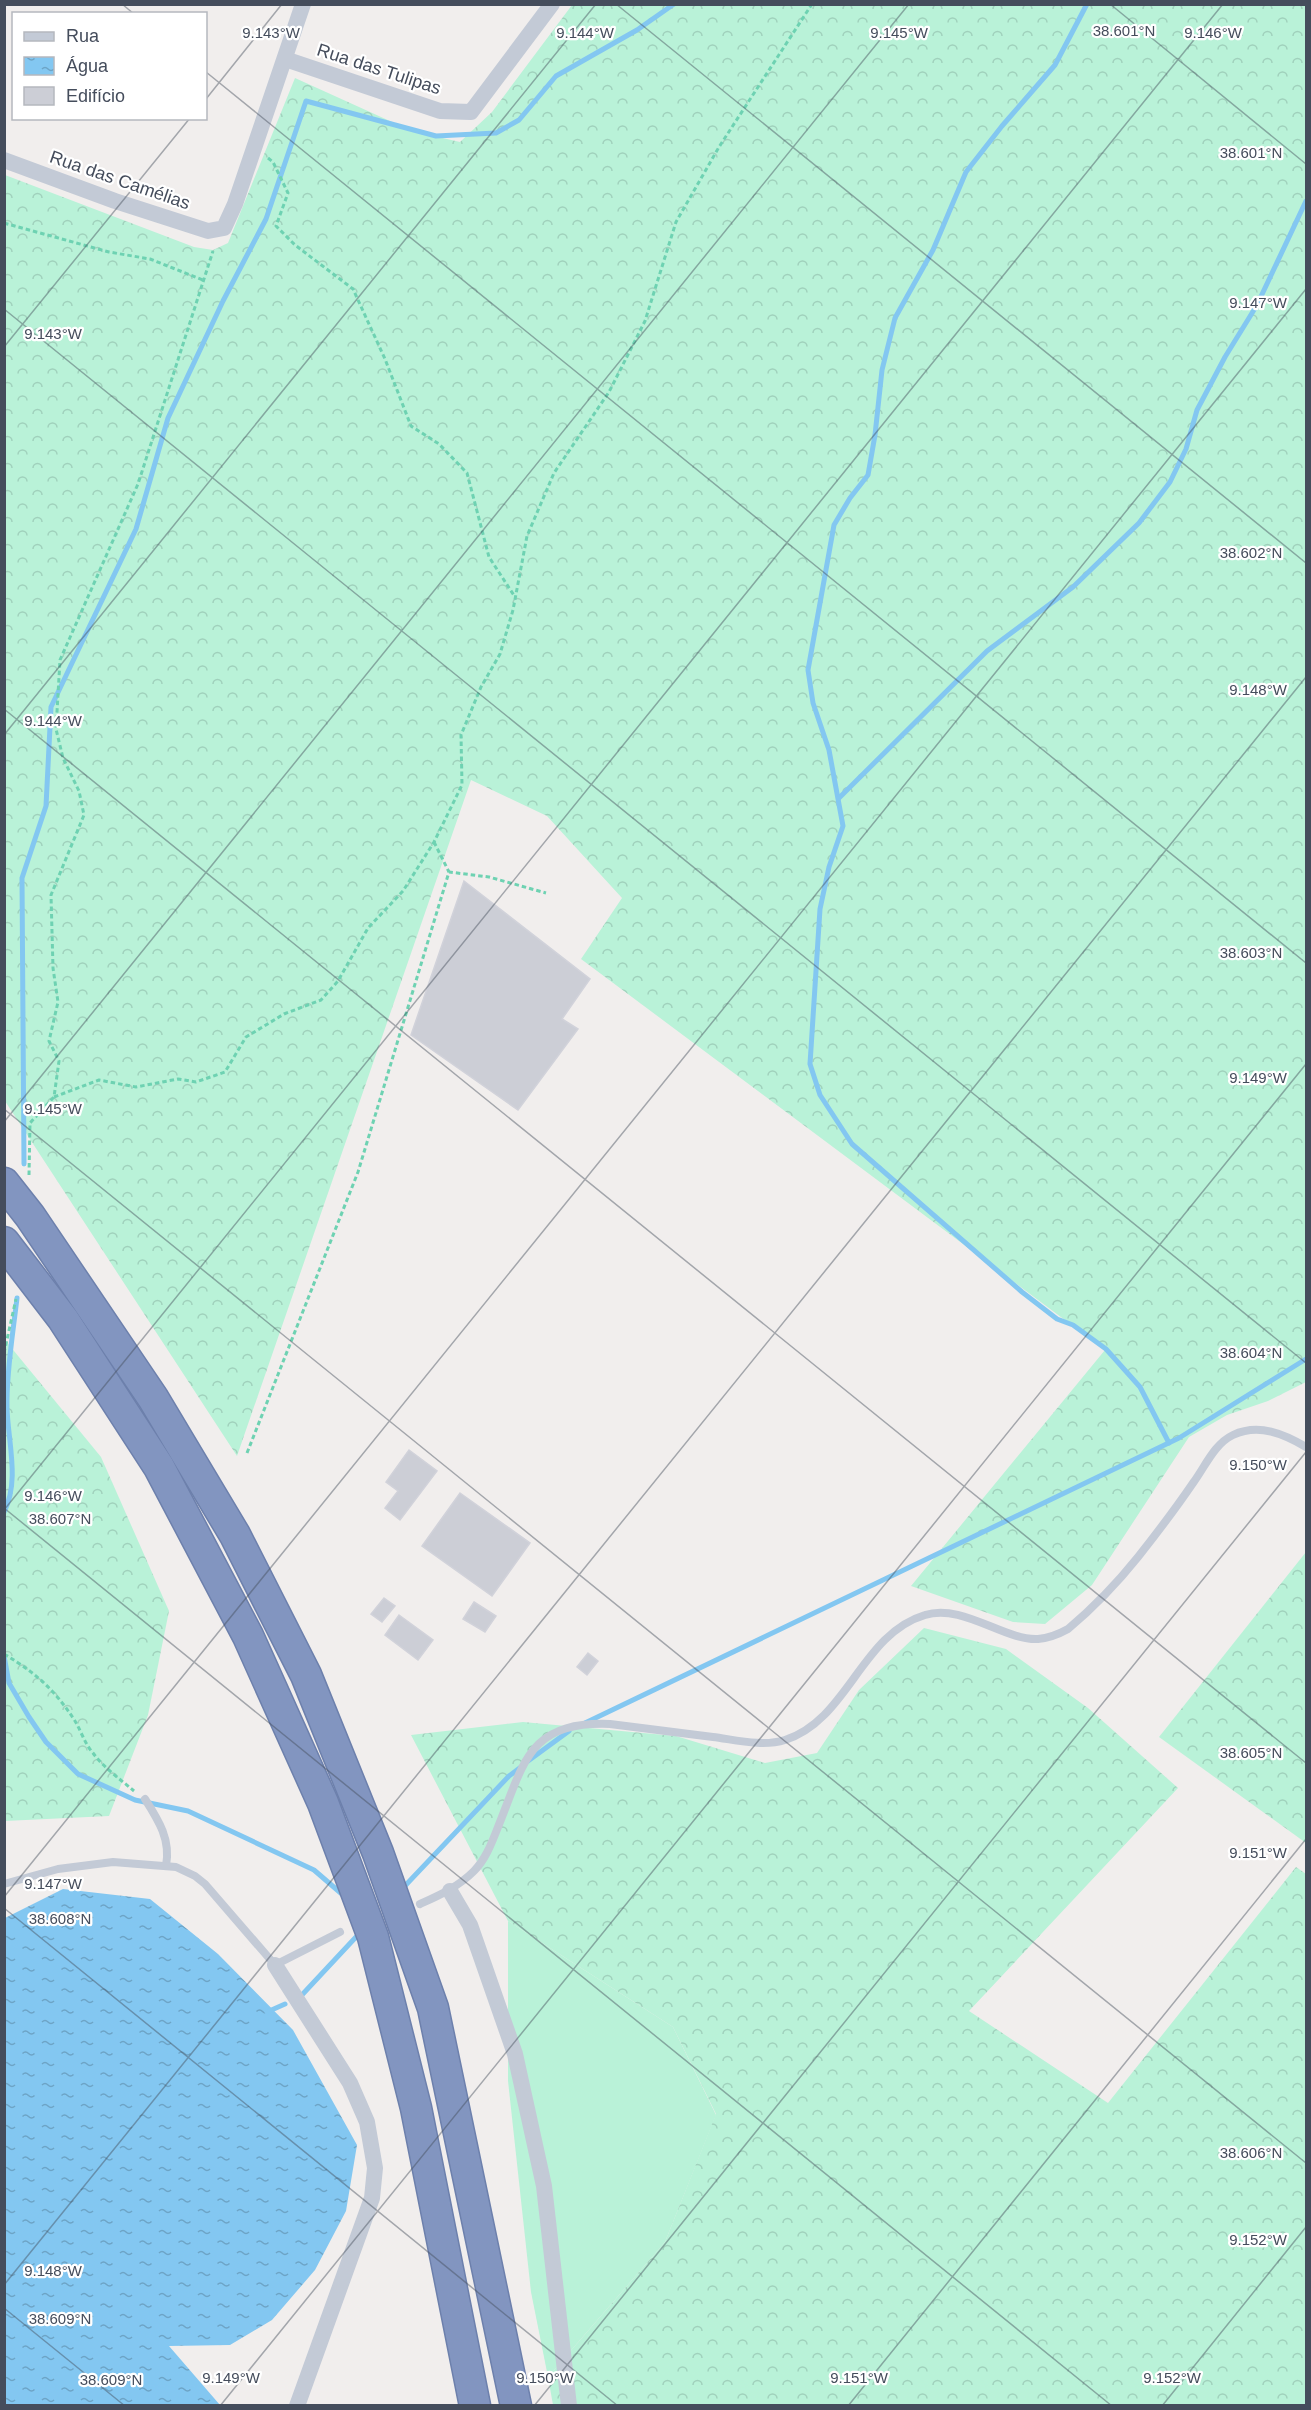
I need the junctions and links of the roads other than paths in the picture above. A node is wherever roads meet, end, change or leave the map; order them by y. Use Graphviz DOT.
graph roads {
  1 [pos="303,4"];
  2 [pos="552,4"];
  3 [pos="285,59"];
  4 [pos="4,160"];
  5 [pos="17,1179"];
  6 [pos="4,1242"];
  7 [pos="1306,1447"];
  8 [pos="145,1799"];
  9 [pos="166,1866"];
  10 [pos="4,1884"];
  11 [pos="450,1891"];
  12 [pos="420,1904"];
  13 [pos="340,1932"];
  14 [pos="275,1965"];
  15 [pos="297,2406"];
  16 [pos="475,2406"];
  17 [pos="516,2406"];
  18 [pos="569,2406"];
  1 -- 3 [label="street"];
  2 -- 3 [label="street, Rua das Tulipas"];
  3 -- 4 [label="street, Rua das Camélias"];
  5 -- 17 [label="highway"];
  6 -- 16 [label="highway"];
  7 -- 11 [label="lane"];
  8 -- 9 [label="lane"];
  9 -- 10 [label="lane"];
  9 -- 14 [label="lane"];
  11 -- 12 [label="lane"];
  11 -- 18 [label="street"];
  13 -- 14 [label="lane"];
  14 -- 15 [label="street"];
}
